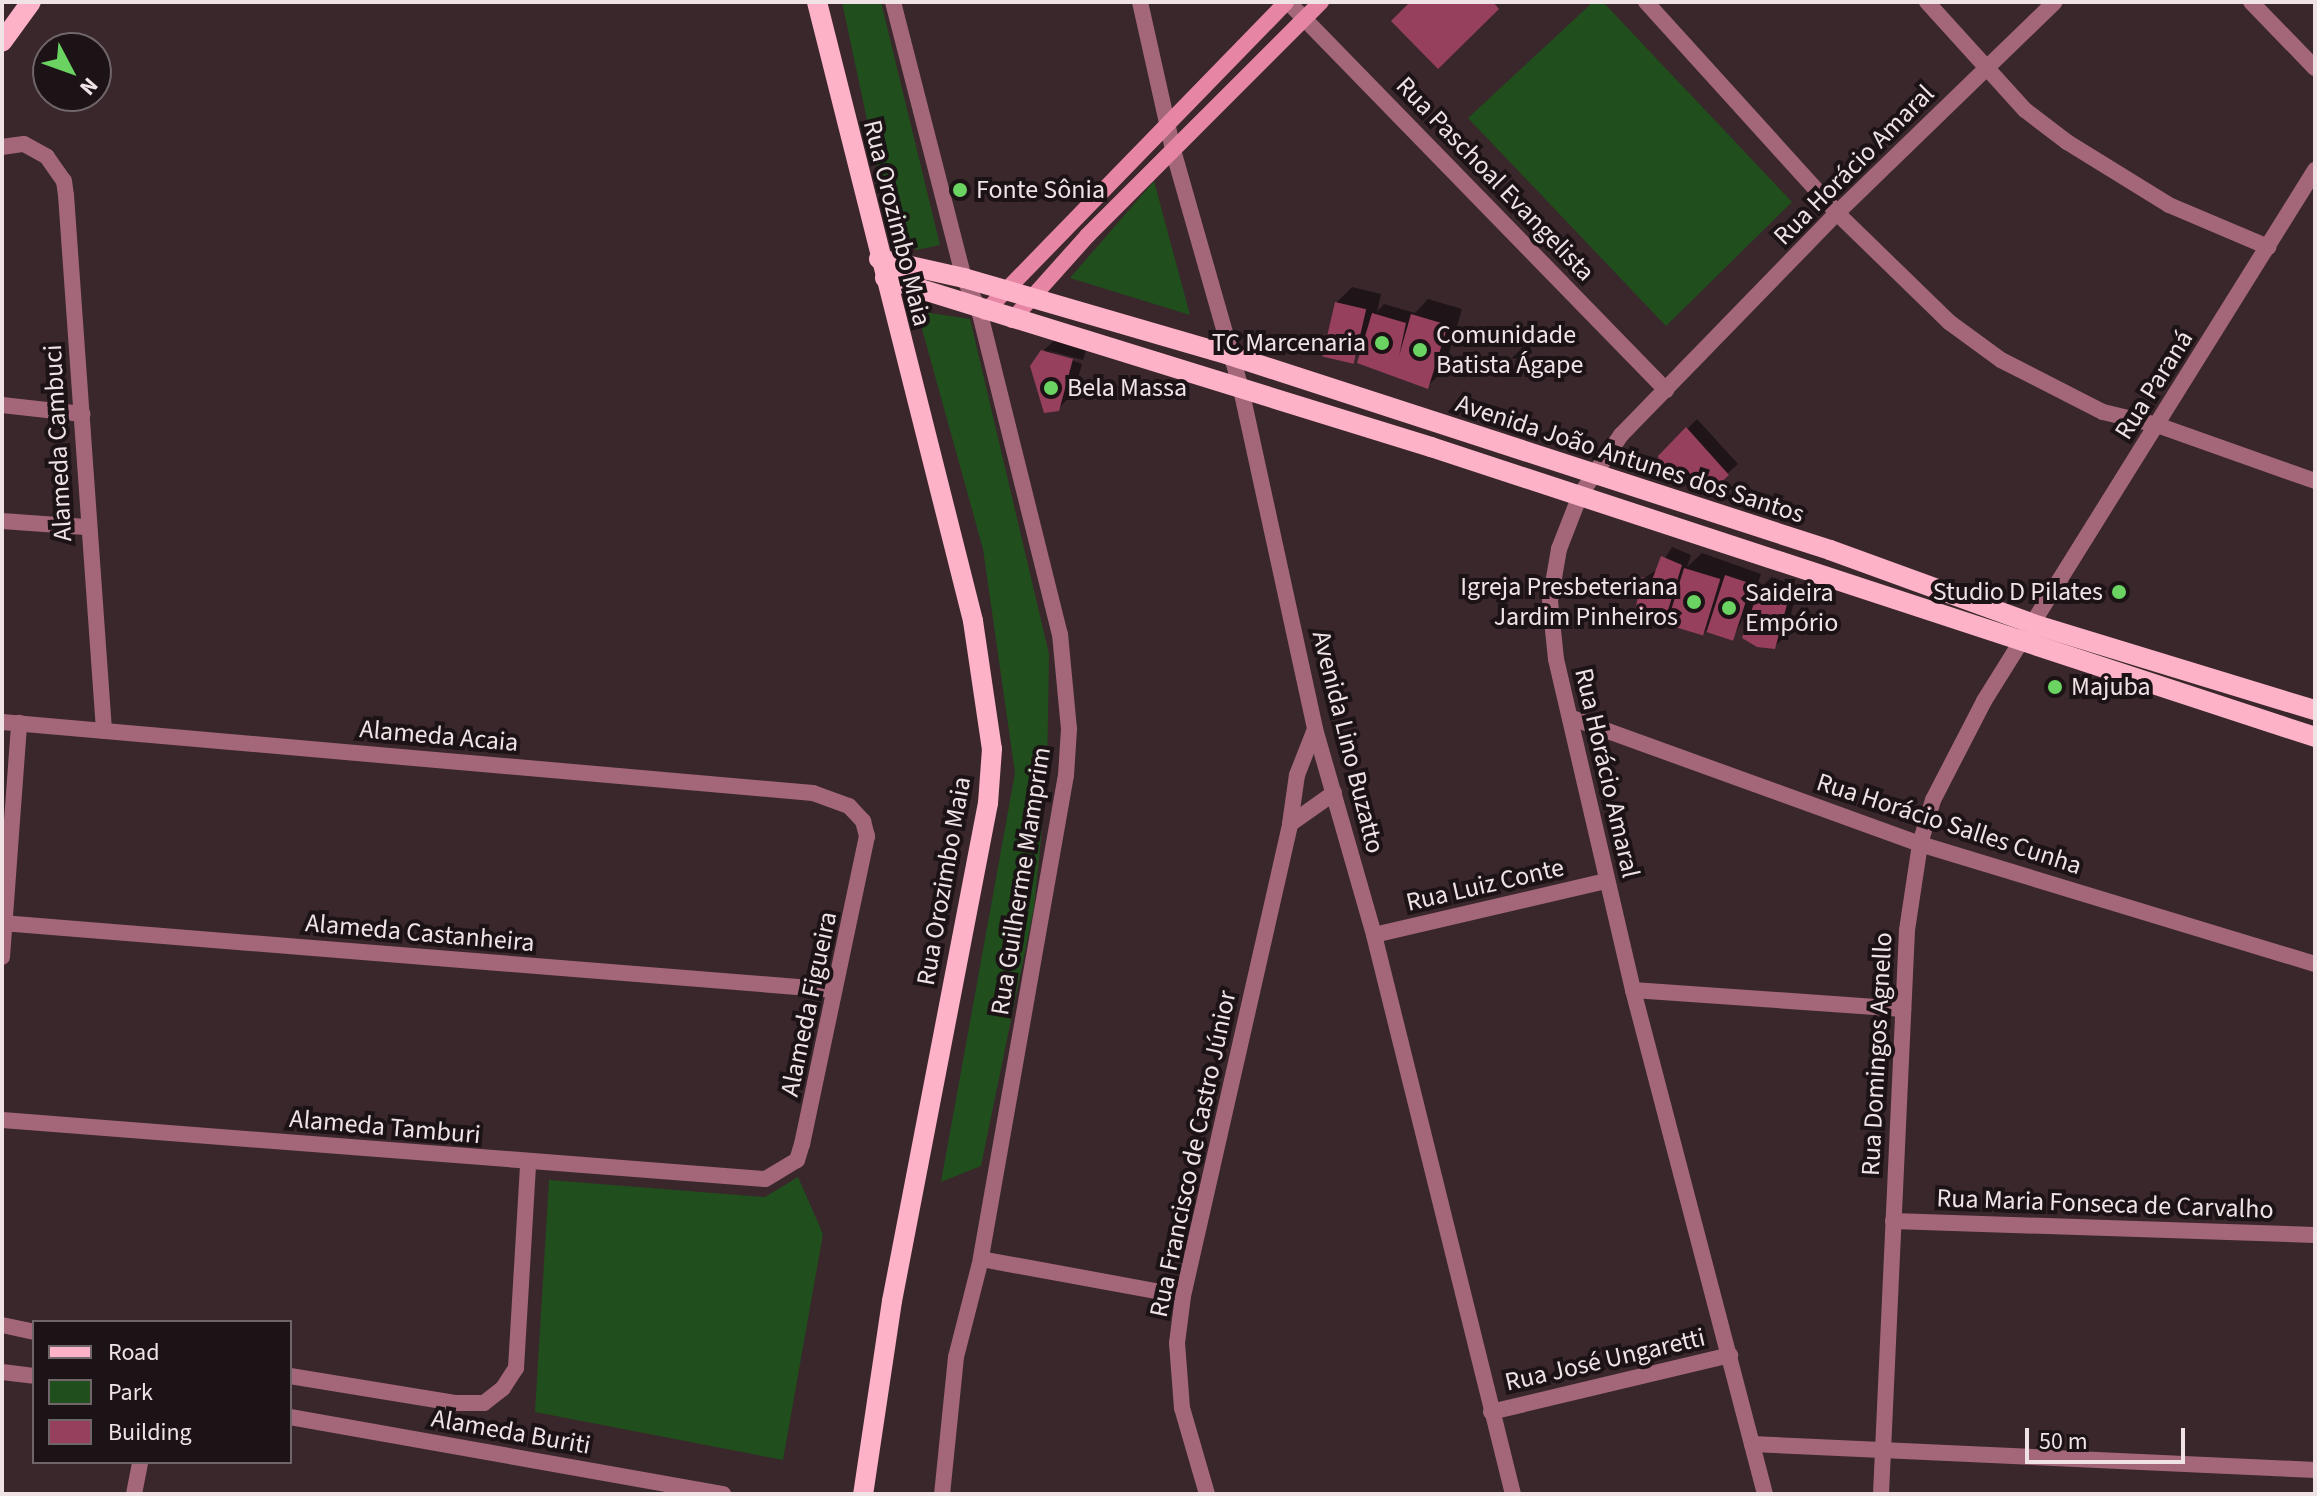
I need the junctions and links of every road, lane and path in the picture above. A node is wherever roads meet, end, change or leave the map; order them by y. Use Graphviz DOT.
graph roads {
  1 [pos="31,2"];
  2 [pos="817,2"];
  3 [pos="893,2"];
  4 [pos="1140,2"];
  5 [pos="1287,2"];
  6 [pos="1321,2"];
  7 [pos="1646,2"];
  8 [pos="1927,2"];
  9 [pos="2055,2"];
  10 [pos="2251,2"];
  11 [pos="1305,18"];
  12 [pos="2,42"];
  13 [pos="2315,68"];
  14 [pos="1987,69"];
  15 [pos="1169,119"];
  16 [pos="2,147"];
  17 [pos="1173,150"];
  18 [pos="2315,170"];
  19 [pos="1837,213"];
  20 [pos="2268,247"];
  21 [pos="882,268"];
  22 [pos="964,278"];
  23 [pos="1006,290"];
  24 [pos="1030,299"];
  25 [pos="982,311"];
  26 [pos="1012,320"];
  27 [pos="1229,355"];
  28 [pos="1241,389"];
  29 [pos="1666,390"];
  30 [pos="2,405"];
  31 [pos="82,414"];
  32 [pos="2157,425"];
  33 [pos="1594,476"];
  34 [pos="2315,481"];
  35 [pos="1580,495"];
  36 [pos="2,521"];
  37 [pos="86,527"];
  38 [pos="2033,624"];
  39 [pos="2022,643"];
  40 [pos="2315,710"];
  41 [pos="1572,718"];
  42 [pos="10,723"];
  43 [pos="1315,729"];
  44 [pos="104,731"];
  45 [pos="2315,737"];
  46 [pos="1334,793"];
  47 [pos="863,821"];
  48 [pos="1290,824"];
  49 [pos="1920,844"];
  50 [pos="1606,881"];
  51 [pos="3,924"];
  52 [pos="1374,935"];
  53 [pos="2,957"];
  54 [pos="2315,964"];
  55 [pos="834,990"];
  56 [pos="1633,990"];
  57 [pos="1903,1009"];
  58 [pos="2,1120"];
  59 [pos="528,1163"];
  60 [pos="765,1179"];
  61 [pos="1893,1221"];
  62 [pos="2315,1235"];
  63 [pos="981,1259"];
  64 [pos="1183,1296"];
  65 [pos="2,1325"];
  66 [pos="32,1332"];
  67 [pos="1730,1355"];
  68 [pos="2,1372"];
  69 [pos="32,1376"];
  70 [pos="292,1376"];
  71 [pos="1491,1412"];
  72 [pos="292,1417"];
  73 [pos="1752,1444"];
  74 [pos="1882,1453"];
  75 [pos="140,1464"];
  76 [pos="2315,1470"];
  77 [pos="134,1494"];
  78 [pos="723,1494"];
  79 [pos="863,1494"];
  80 [pos="942,1494"];
  81 [pos="1207,1494"];
  82 [pos="1513,1494"];
  83 [pos="1765,1494"];
  84 [pos="1881,1494"];
  1 -- 12 [label="main road"];
  2 -- 21 [label="main road, Rua Orozimbo Maia"];
  3 -- 22 [label="street, Rua Guilherme Mamprim"];
  4 -- 15 [label="street, Avenida Lino Buzatto"];
  5 -- 11 [label="street, Rua Paschoal Evangelista"];
  5 -- 15 [label="main road"];
  6 -- 11 [label="main road"];
  7 -- 19 [label="street"];
  8 -- 14 [label="street"];
  9 -- 14 [label="street, Rua Horácio Amaral"];
  10 -- 13 [label="street"];
  11 -- 17 [label="main road"];
  11 -- 29 [label="street, Rua Paschoal Evangelista"];
  14 -- 19 [label="street, Rua Horácio Amaral"];
  14 -- 20 [label="street"];
  15 -- 17 [label="street, Avenida Lino Buzatto"];
  15 -- 23 [label="main road"];
  16 -- 31 [label="street, Alameda Cambuci"];
  17 -- 24 [label="main road"];
  17 -- 27 [label="street, Avenida Lino Buzatto"];
  18 -- 20 [label="street, Rua Paraná"];
  19 -- 29 [label="street, Rua Horácio Amaral"];
  19 -- 32 [label="street"];
  20 -- 32 [label="street, Rua Paraná"];
  21 -- 22 [label="main road, Avenida João Antunes dos Santos"];
  21 -- 25 [label="main road, Avenida João Antunes dos Santos"];
  21 -- 79 [label="main road, Rua Orozimbo Maia"];
  22 -- 23 [label="main road, Avenida João Antunes dos Santos"];
  22 -- 25 [label="street, Rua Guilherme Mamprim"];
  23 -- 24 [label="main road, Avenida João Antunes dos Santos"];
  23 -- 25 [label="main road"];
  24 -- 26 [label="main road"];
  24 -- 27 [label="main road, Avenida João Antunes dos Santos"];
  25 -- 26 [label="main road, Avenida João Antunes dos Santos"];
  25 -- 63 [label="street, Rua Guilherme Mamprim"];
  26 -- 28 [label="main road, Avenida João Antunes dos Santos"];
  27 -- 28 [label="street, Avenida Lino Buzatto"];
  27 -- 33 [label="main road, Avenida João Antunes dos Santos"];
  28 -- 35 [label="main road, Avenida João Antunes dos Santos"];
  28 -- 43 [label="street, Avenida Lino Buzatto"];
  29 -- 33 [label="street, Rua Horácio Amaral"];
  30 -- 31 [label="street"];
  31 -- 37 [label="street, Alameda Cambuci"];
  32 -- 34 [label="street"];
  32 -- 38 [label="street, Rua Paraná"];
  33 -- 35 [label="street, Rua Horácio Amaral"];
  33 -- 38 [label="main road, Avenida João Antunes dos Santos"];
  35 -- 39 [label="main road, Avenida João Antunes dos Santos"];
  35 -- 41 [label="street, Rua Horácio Amaral"];
  36 -- 37 [label="street"];
  37 -- 44 [label="street, Alameda Cambuci"];
  38 -- 39 [label="street, Rua Paraná"];
  38 -- 40 [label="main road, Avenida João Antunes dos Santos"];
  39 -- 45 [label="main road, Avenida João Antunes dos Santos"];
  39 -- 49 [label="street, Rua Domingos Agnello"];
  41 -- 49 [label="street, Rua Horácio Salles Cunha"];
  41 -- 50 [label="street, Rua Horácio Amaral"];
  42 -- 44 [label="street, Alameda Acaia"];
  42 -- 51 [label="street"];
  43 -- 46 [label="street, Avenida Lino Buzatto"];
  43 -- 48 [label="street, Rua Francisco de Castro Júnior"];
  44 -- 47 [label="street, Alameda Acaia"];
  46 -- 48 [label="street"];
  46 -- 52 [label="street, Avenida Lino Buzatto"];
  47 -- 55 [label="street, Alameda Figueira"];
  48 -- 64 [label="street, Rua Francisco de Castro Júnior"];
  49 -- 54 [label="street, Rua Horácio Salles Cunha"];
  49 -- 57 [label="street, Rua Domingos Agnello"];
  50 -- 52 [label="street, Rua Luiz Conte"];
  50 -- 56 [label="street, Rua Horácio Amaral"];
  51 -- 53 [label="street"];
  51 -- 55 [label="street, Alameda Castanheira"];
  52 -- 71 [label="street, Avenida Lino Buzatto"];
  55 -- 60 [label="street, Alameda Figueira"];
  56 -- 57 [label="street"];
  56 -- 67 [label="street, Rua Horácio Amaral"];
  57 -- 61 [label="street, Rua Domingos Agnello"];
  58 -- 59 [label="street, Alameda Tamburi"];
  59 -- 60 [label="street, Alameda Tamburi"];
  59 -- 70 [label="street"];
  61 -- 62 [label="street, Rua Maria Fonseca de Carvalho"];
  61 -- 74 [label="street, Rua Domingos Agnello"];
  63 -- 64 [label="street"];
  63 -- 80 [label="street, Rua Guilherme Mamprim"];
  64 -- 81 [label="street, Rua Francisco de Castro Júnior"];
  65 -- 66 [label="street"];
  67 -- 71 [label="street, Rua José Ungaretti"];
  67 -- 73 [label="street, Rua Horácio Amaral"];
  68 -- 69 [label="street"];
  71 -- 82 [label="street, Avenida Lino Buzatto"];
  72 -- 78 [label="street, Alameda Buriti"];
  73 -- 74 [label="street"];
  73 -- 83 [label="street, Rua Horácio Amaral"];
  74 -- 76 [label="street"];
  74 -- 84 [label="street, Rua Domingos Agnello"];
  75 -- 77 [label="street"];
}
